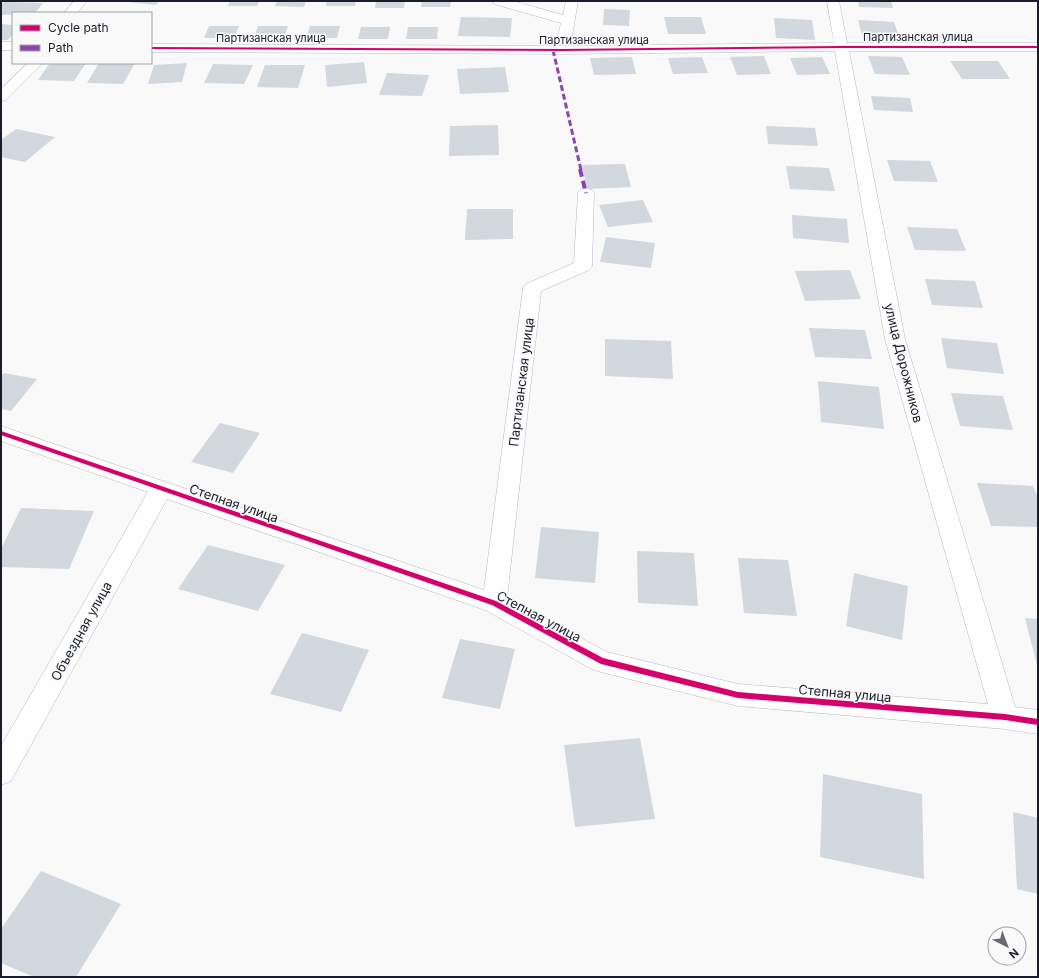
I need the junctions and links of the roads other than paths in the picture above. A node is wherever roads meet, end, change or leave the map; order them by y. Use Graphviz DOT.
graph roads {
  1 [pos="81,1"];
  2 [pos="499,1"];
  3 [pos="572,1"];
  4 [pos="833,1"];
  5 [pos="71,12"];
  6 [pos="568,21"];
  7 [pos="1,46"];
  8 [pos="12,46"];
  9 [pos="841,47"];
  10 [pos="1038,47"];
  11 [pos="152,48"];
  12 [pos="563,50"];
  13 [pos="35,64"];
  14 [pos="1,97"];
  15 [pos="586,193"];
  16 [pos="1,433"];
  17 [pos="161,489"];
  18 [pos="494,603"];
  19 [pos="1005,717"];
  20 [pos="1038,722"];
  21 [pos="1,772"];
  1 -- 5 [label="street"];
  2 -- 6 [label="street"];
  3 -- 6 [label="street"];
  4 -- 9 [label="street, улица Дорожников"];
  6 -- 12 [label="street"];
  7 -- 8 [label="street"];
  9 -- 10 [label="street, Партизанская улица"];
  9 -- 12 [label="street, Партизанская улица"];
  9 -- 19 [label="street, улица Дорожников"];
  11 -- 12 [label="street, Партизанская улица"];
  13 -- 14 [label="street"];
  15 -- 18 [label="street, Партизанская улица"];
  16 -- 17 [label="street, Степная улица"];
  17 -- 18 [label="street, Степная улица"];
  17 -- 21 [label="street, Объездная улица"];
  18 -- 19 [label="street, Степная улица"];
  19 -- 20 [label="street, Степная улица"];
}
